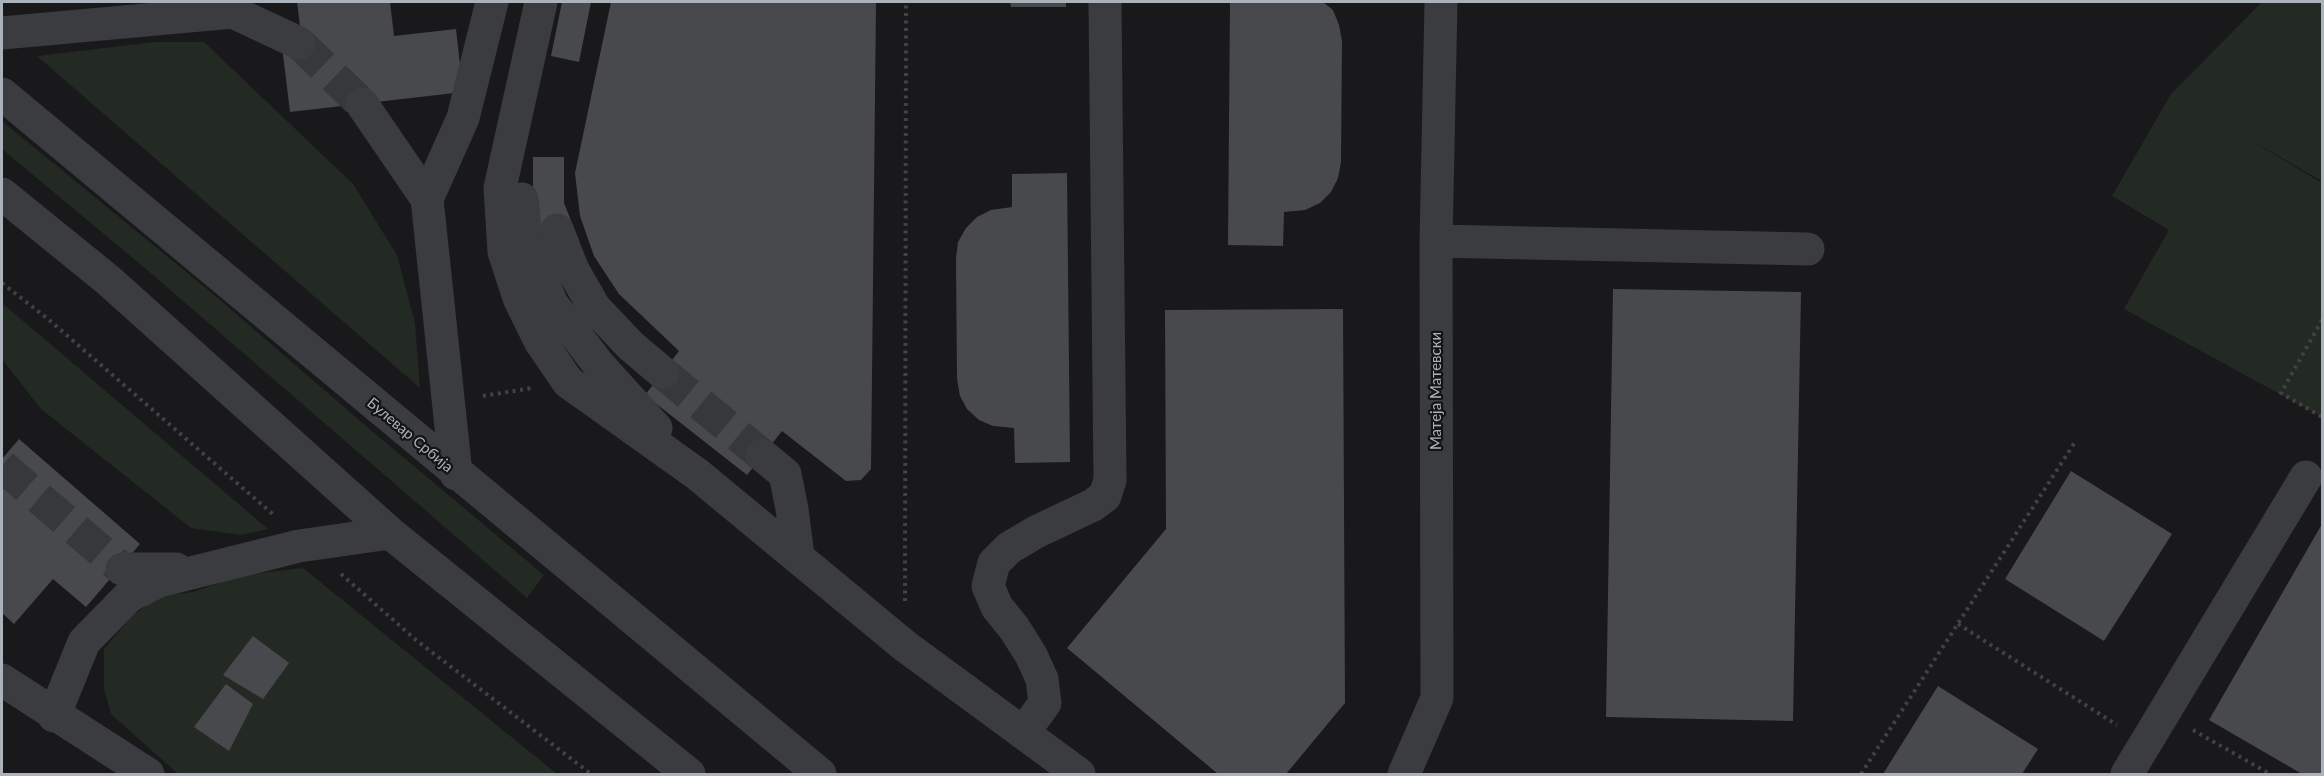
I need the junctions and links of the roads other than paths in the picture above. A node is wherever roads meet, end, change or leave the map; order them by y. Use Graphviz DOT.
graph roads {
  1 [pos="492,2"];
  2 [pos="541,2"];
  3 [pos="1106,2"];
  4 [pos="1441,2"];
  5 [pos="233,7"];
  6 [pos="2,33"];
  7 [pos="299,43"];
  8 [pos="2,94"];
  9 [pos="362,104"];
  10 [pos="514,131"];
  11 [pos="2,194"];
  12 [pos="427,199"];
  13 [pos="557,230"];
  14 [pos="1436,241"];
  15 [pos="1808,249"];
  16 [pos="663,373"];
  17 [pos="762,455"];
  18 [pos="456,474"];
  19 [pos="698,474"];
  20 [pos="2306,477"];
  21 [pos="390,532"];
  22 [pos="798,556"];
  23 [pos="122,569"];
  24 [pos="208,569"];
  25 [pos="2,680"];
  26 [pos="54,716"];
  27 [pos="1023,733"];
  28 [pos="148,774"];
  29 [pos="689,774"];
  30 [pos="820,774"];
  31 [pos="1078,774"];
  32 [pos="1404,774"];
  33 [pos="2127,774"];
  1 -- 12 [label="street"];
  2 -- 10 [label="street"];
  3 -- 27 [label="street"];
  4 -- 14 [label="street, Матеја Матевски"];
  5 -- 6 [label="street"];
  5 -- 7 [label="street"];
  8 -- 18 [label="street, Булевар Србија"];
  9 -- 12 [label="street"];
  10 -- 19 [label="street"];
  10 -- 19 [label="street"];
  11 -- 21 [label="street"];
  12 -- 18 [label="street"];
  13 -- 16 [label="street"];
  14 -- 15 [label="street"];
  14 -- 32 [label="street, Матеја Матевски"];
  17 -- 22 [label="street"];
  18 -- 30 [label="street, Булевар Србија"];
  19 -- 22 [label="street"];
  20 -- 33 [label="street"];
  21 -- 24 [label="street"];
  21 -- 29 [label="street"];
  22 -- 27 [label="street"];
  23 -- 24 [label="street"];
  24 -- 26 [label="street"];
  25 -- 26 [label="street"];
  26 -- 28 [label="street"];
  27 -- 31 [label="street"];
}
